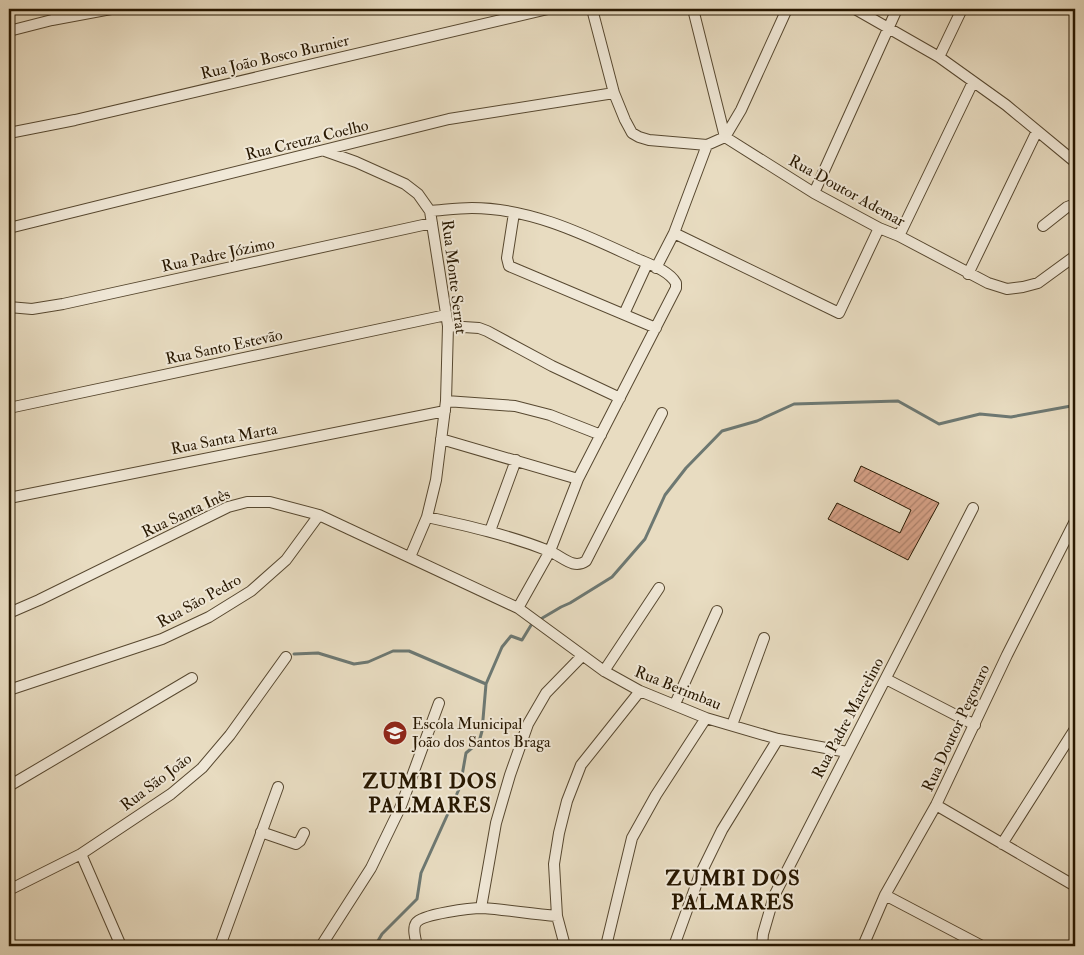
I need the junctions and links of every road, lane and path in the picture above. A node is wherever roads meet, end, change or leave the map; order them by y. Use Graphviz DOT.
graph roads {
  1 [pos="111,9"];
  2 [pos="548,9"];
  3 [pos="592,9"];
  4 [pos="693,9"];
  5 [pos="787,9"];
  6 [pos="855,9"];
  7 [pos="897,9"];
  8 [pos="962,9"];
  9 [pos="1069,9"];
  10 [pos="1075,10"];
  11 [pos="887,28"];
  12 [pos="9,31"];
  13 [pos="939,57"];
  14 [pos="973,82"];
  15 [pos="614,93"];
  16 [pos="1036,131"];
  17 [pos="9,133"];
  18 [pos="725,137"];
  19 [pos="707,145"];
  20 [pos="326,151"];
  21 [pos="1075,162"];
  22 [pos="814,193"];
  23 [pos="1075,204"];
  24 [pos="430,211"];
  25 [pos="514,213"];
  26 [pos="432,223"];
  27 [pos="1043,226"];
  28 [pos="9,228"];
  29 [pos="878,228"];
  30 [pos="674,233"];
  31 [pos="899,236"];
  32 [pos="1075,256"];
  33 [pos="652,266"];
  34 [pos="968,274"];
  35 [pos="9,307"];
  36 [pos="624,314"];
  37 [pos="446,315"];
  38 [pos="448,326"];
  39 [pos="656,328"];
  40 [pos="620,398"];
  41 [pos="445,406"];
  42 [pos="9,408"];
  43 [pos="662,413"];
  44 [pos="602,435"];
  45 [pos="441,439"];
  46 [pos="516,460"];
  47 [pos="578,479"];
  48 [pos="9,498"];
  49 [pos="973,508"];
  50 [pos="319,516"];
  51 [pos="427,517"];
  52 [pos="1075,521"];
  53 [pos="490,531"];
  54 [pos="550,551"];
  55 [pos="410,556"];
  56 [pos="659,588"];
  57 [pos="518,608"];
  58 [pos="717,611"];
  59 [pos="9,613"];
  60 [pos="764,638"];
  61 [pos="582,656"];
  62 [pos="286,658"];
  63 [pos="604,671"];
  64 [pos="192,678"];
  65 [pos="886,679"];
  66 [pos="9,690"];
  67 [pos="640,691"];
  68 [pos="440,703"];
  69 [pos="674,704"];
  70 [pos="706,718"];
  71 [pos="732,725"];
  72 [pos="976,725"];
  73 [pos="1075,728"];
  74 [pos="778,739"];
  75 [pos="847,752"];
  76 [pos="9,786"];
  77 [pos="278,787"];
  78 [pos="936,805"];
  79 [pos="261,832"];
  80 [pos="304,832"];
  81 [pos="1002,844"];
  82 [pos="82,854"];
  83 [pos="1074,883"];
  84 [pos="9,890"];
  85 [pos="885,895"];
  86 [pos="481,908"];
  87 [pos="557,916"];
  88 [pos="121,946"];
  89 [pos="169,946"];
  90 [pos="221,946"];
  91 [pos="320,946"];
  92 [pos="417,946"];
  93 [pos="566,946"];
  94 [pos="606,946"];
  95 [pos="674,946"];
  96 [pos="762,946"];
  97 [pos="863,946"];
  98 [pos="982,946"];
  1 -- 12 [label="street"];
  2 -- 17 [label="street, Rua João Bosco Burnier"];
  3 -- 15 [label="street"];
  4 -- 18 [label="street"];
  5 -- 18 [label="street"];
  6 -- 11 [label="street"];
  7 -- 11 [label="street"];
  8 -- 13 [label="street"];
  9 -- 10 [label="street"];
  11 -- 13 [label="street"];
  11 -- 22 [label="street"];
  13 -- 14 [label="street"];
  14 -- 16 [label="street"];
  14 -- 31 [label="street"];
  15 -- 19 [label="street"];
  15 -- 20 [label="street, Rua Creuza Coelho"];
  16 -- 21 [label="street"];
  16 -- 34 [label="street"];
  18 -- 19 [label="street"];
  18 -- 22 [label="street, Rua Doutor Ademar"];
  19 -- 30 [label="street"];
  20 -- 24 [label="street, Rua Monte Serrat"];
  20 -- 28 [label="street, Rua Creuza Coelho"];
  22 -- 29 [label="street, Rua Doutor Ademar"];
  23 -- 27 [label="street"];
  24 -- 25 [label="street"];
  24 -- 26 [label="street, Rua Monte Serrat"];
  25 -- 33 [label="street"];
  25 -- 36 [label="street"];
  26 -- 35 [label="street, Rua Padre Józimo"];
  26 -- 37 [label="street, Rua Monte Serrat"];
  29 -- 30 [label="street"];
  29 -- 31 [label="street, Rua Doutor Ademar"];
  30 -- 33 [label="street"];
  31 -- 34 [label="street, Rua Doutor Ademar"];
  32 -- 34 [label="street, Rua Doutor Ademar"];
  33 -- 36 [label="street"];
  33 -- 39 [label="street"];
  36 -- 39 [label="street"];
  37 -- 38 [label="street, Rua Monte Serrat"];
  37 -- 42 [label="street, Rua Santo Estevão"];
  38 -- 40 [label="street"];
  38 -- 41 [label="street, Rua Monte Serrat"];
  39 -- 40 [label="street"];
  40 -- 44 [label="street"];
  41 -- 44 [label="street, Rua Santa Marta"];
  41 -- 45 [label="street, Rua Monte Serrat"];
  41 -- 48 [label="street, Rua Santa Marta"];
  43 -- 54 [label="street"];
  44 -- 47 [label="street"];
  45 -- 46 [label="street"];
  45 -- 51 [label="street, Rua Monte Serrat"];
  46 -- 47 [label="street"];
  46 -- 53 [label="street"];
  47 -- 54 [label="street"];
  49 -- 65 [label="street, Rua Padre Marcelino"];
  50 -- 55 [label="street, Rua Santa Inês"];
  50 -- 59 [label="street, Rua Santa Inês"];
  50 -- 66 [label="street, Rua São Pedro"];
  51 -- 53 [label="street"];
  51 -- 55 [label="street, Rua Monte Serrat"];
  52 -- 72 [label="street, Rua Doutor Pegoraro"];
  53 -- 54 [label="street"];
  54 -- 57 [label="street"];
  55 -- 57 [label="street, Rua Santa Inês"];
  56 -- 63 [label="street"];
  57 -- 61 [label="street, Rua Berimbau"];
  58 -- 69 [label="street"];
  60 -- 71 [label="street"];
  61 -- 63 [label="street, Rua Berimbau"];
  61 -- 86 [label="street"];
  62 -- 82 [label="street, Rua São João"];
  63 -- 67 [label="street, Rua Berimbau"];
  64 -- 76 [label="street"];
  65 -- 72 [label="street"];
  65 -- 75 [label="street, Rua Padre Marcelino"];
  67 -- 69 [label="street, Rua Berimbau"];
  67 -- 87 [label="street"];
  68 -- 91 [label="street"];
  69 -- 70 [label="street, Rua Berimbau"];
  70 -- 71 [label="street, Rua Berimbau"];
  70 -- 94 [label="street"];
  71 -- 74 [label="street, Rua Berimbau"];
  72 -- 78 [label="street, Rua Doutor Pegoraro"];
  73 -- 81 [label="street"];
  74 -- 75 [label="street, Rua Berimbau"];
  74 -- 95 [label="street"];
  75 -- 96 [label="street, Rua Padre Marcelino"];
  77 -- 79 [label="street"];
  78 -- 81 [label="street"];
  78 -- 85 [label="street, Rua Doutor Pegoraro"];
  79 -- 80 [label="street"];
  79 -- 90 [label="street"];
  81 -- 83 [label="street"];
  82 -- 84 [label="street, Rua São João"];
  82 -- 88 [label="street"];
  85 -- 97 [label="street, Rua Doutor Pegoraro"];
  85 -- 98 [label="street"];
  86 -- 87 [label="street"];
  86 -- 92 [label="street"];
  87 -- 93 [label="street"];
  89 -- 90 [label="street"];
}
